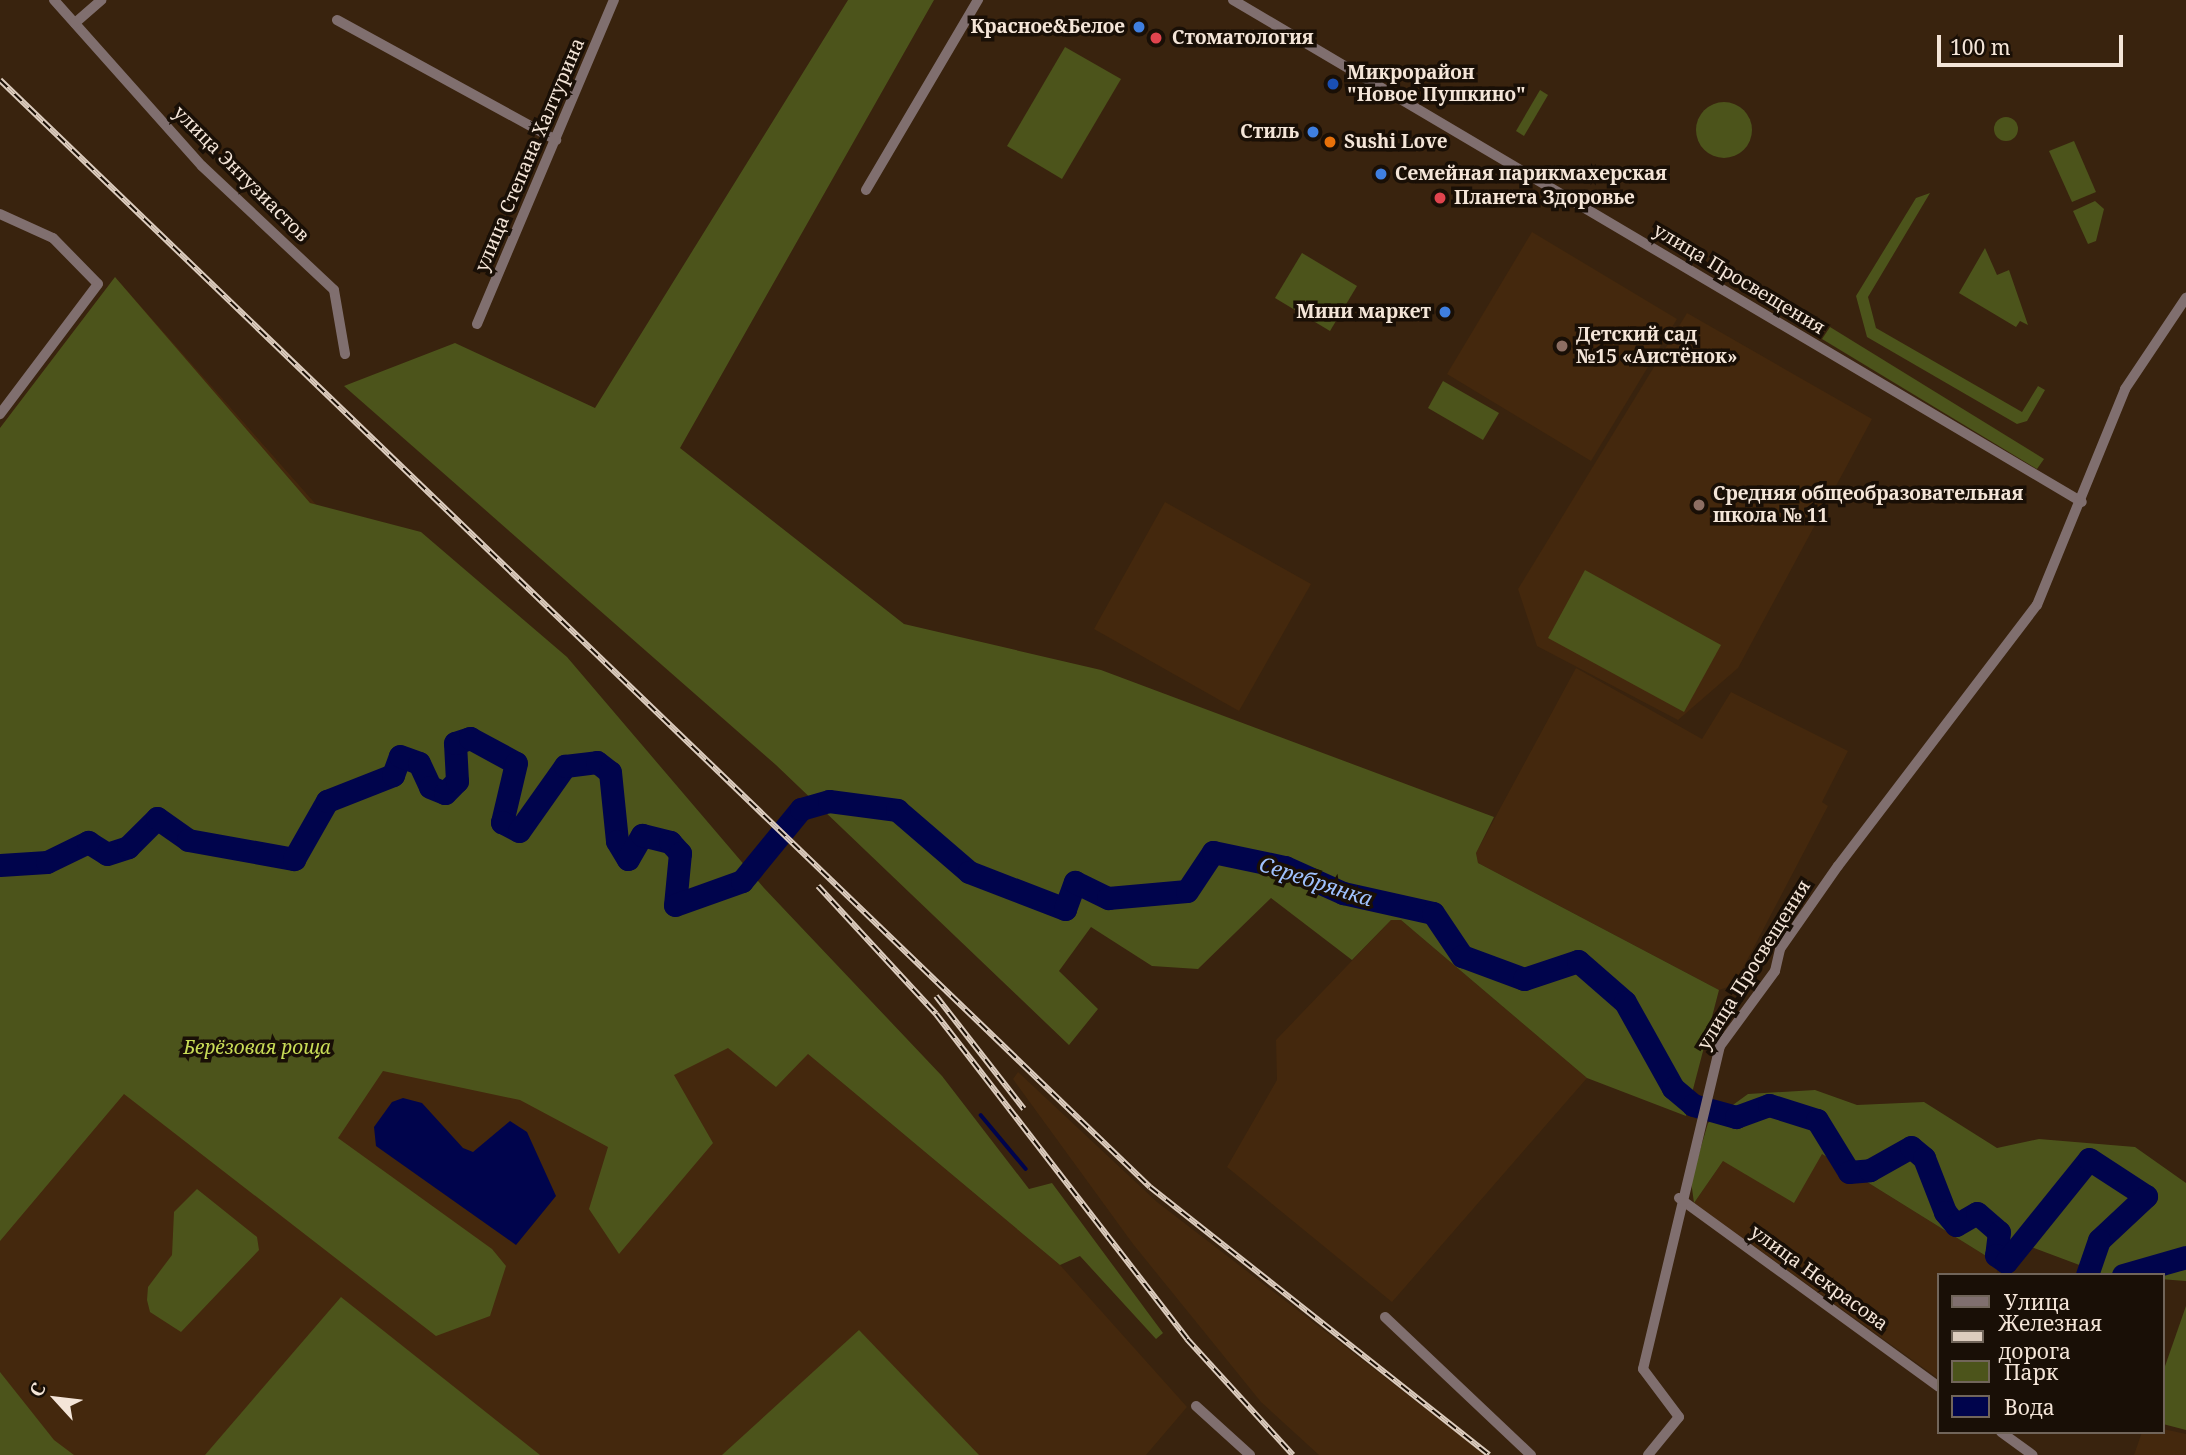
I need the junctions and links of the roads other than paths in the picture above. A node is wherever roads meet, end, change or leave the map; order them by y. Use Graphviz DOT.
graph roads {
  1 [pos="54,0"];
  2 [pos="101,0"];
  3 [pos="614,0"];
  4 [pos="978,0"];
  5 [pos="1233,0"];
  6 [pos="337,20"];
  7 [pos="75,23"];
  8 [pos="556,140"];
  9 [pos="866,190"];
  10 [pos="0,214"];
  11 [pos="2186,298"];
  12 [pos="477,324"];
  13 [pos="345,354"];
  14 [pos="0,414"];
  15 [pos="2082,502"];
  16 [pos="1679,1198"];
  17 [pos="1385,1317"];
  18 [pos="1938,1386"];
  19 [pos="1196,1406"];
  20 [pos="2004,1434"];
  21 [pos="1250,1455"];
  22 [pos="1531,1455"];
  23 [pos="1648,1455"];
  24 [pos="2033,1455"];
  1 -- 7 [label="street, улица Энтузиастов"];
  2 -- 7 [label="street"];
  3 -- 8 [label="street, улица Степана Халтурина"];
  4 -- 9 [label="street"];
  5 -- 15 [label="street, улица Просвещения"];
  6 -- 8 [label="street"];
  7 -- 13 [label="street, улица Энтузиастов"];
  8 -- 12 [label="street, улица Степана Халтурина"];
  10 -- 14 [label="street"];
  11 -- 15 [label="street, улица Просвещения"];
  15 -- 16 [label="street, улица Просвещения"];
  16 -- 18 [label="street, улица Некрасова"];
  16 -- 23 [label="street, улица Просвещения"];
  17 -- 22 [label="street"];
  19 -- 21 [label="street"];
  20 -- 24 [label="street"];
}
